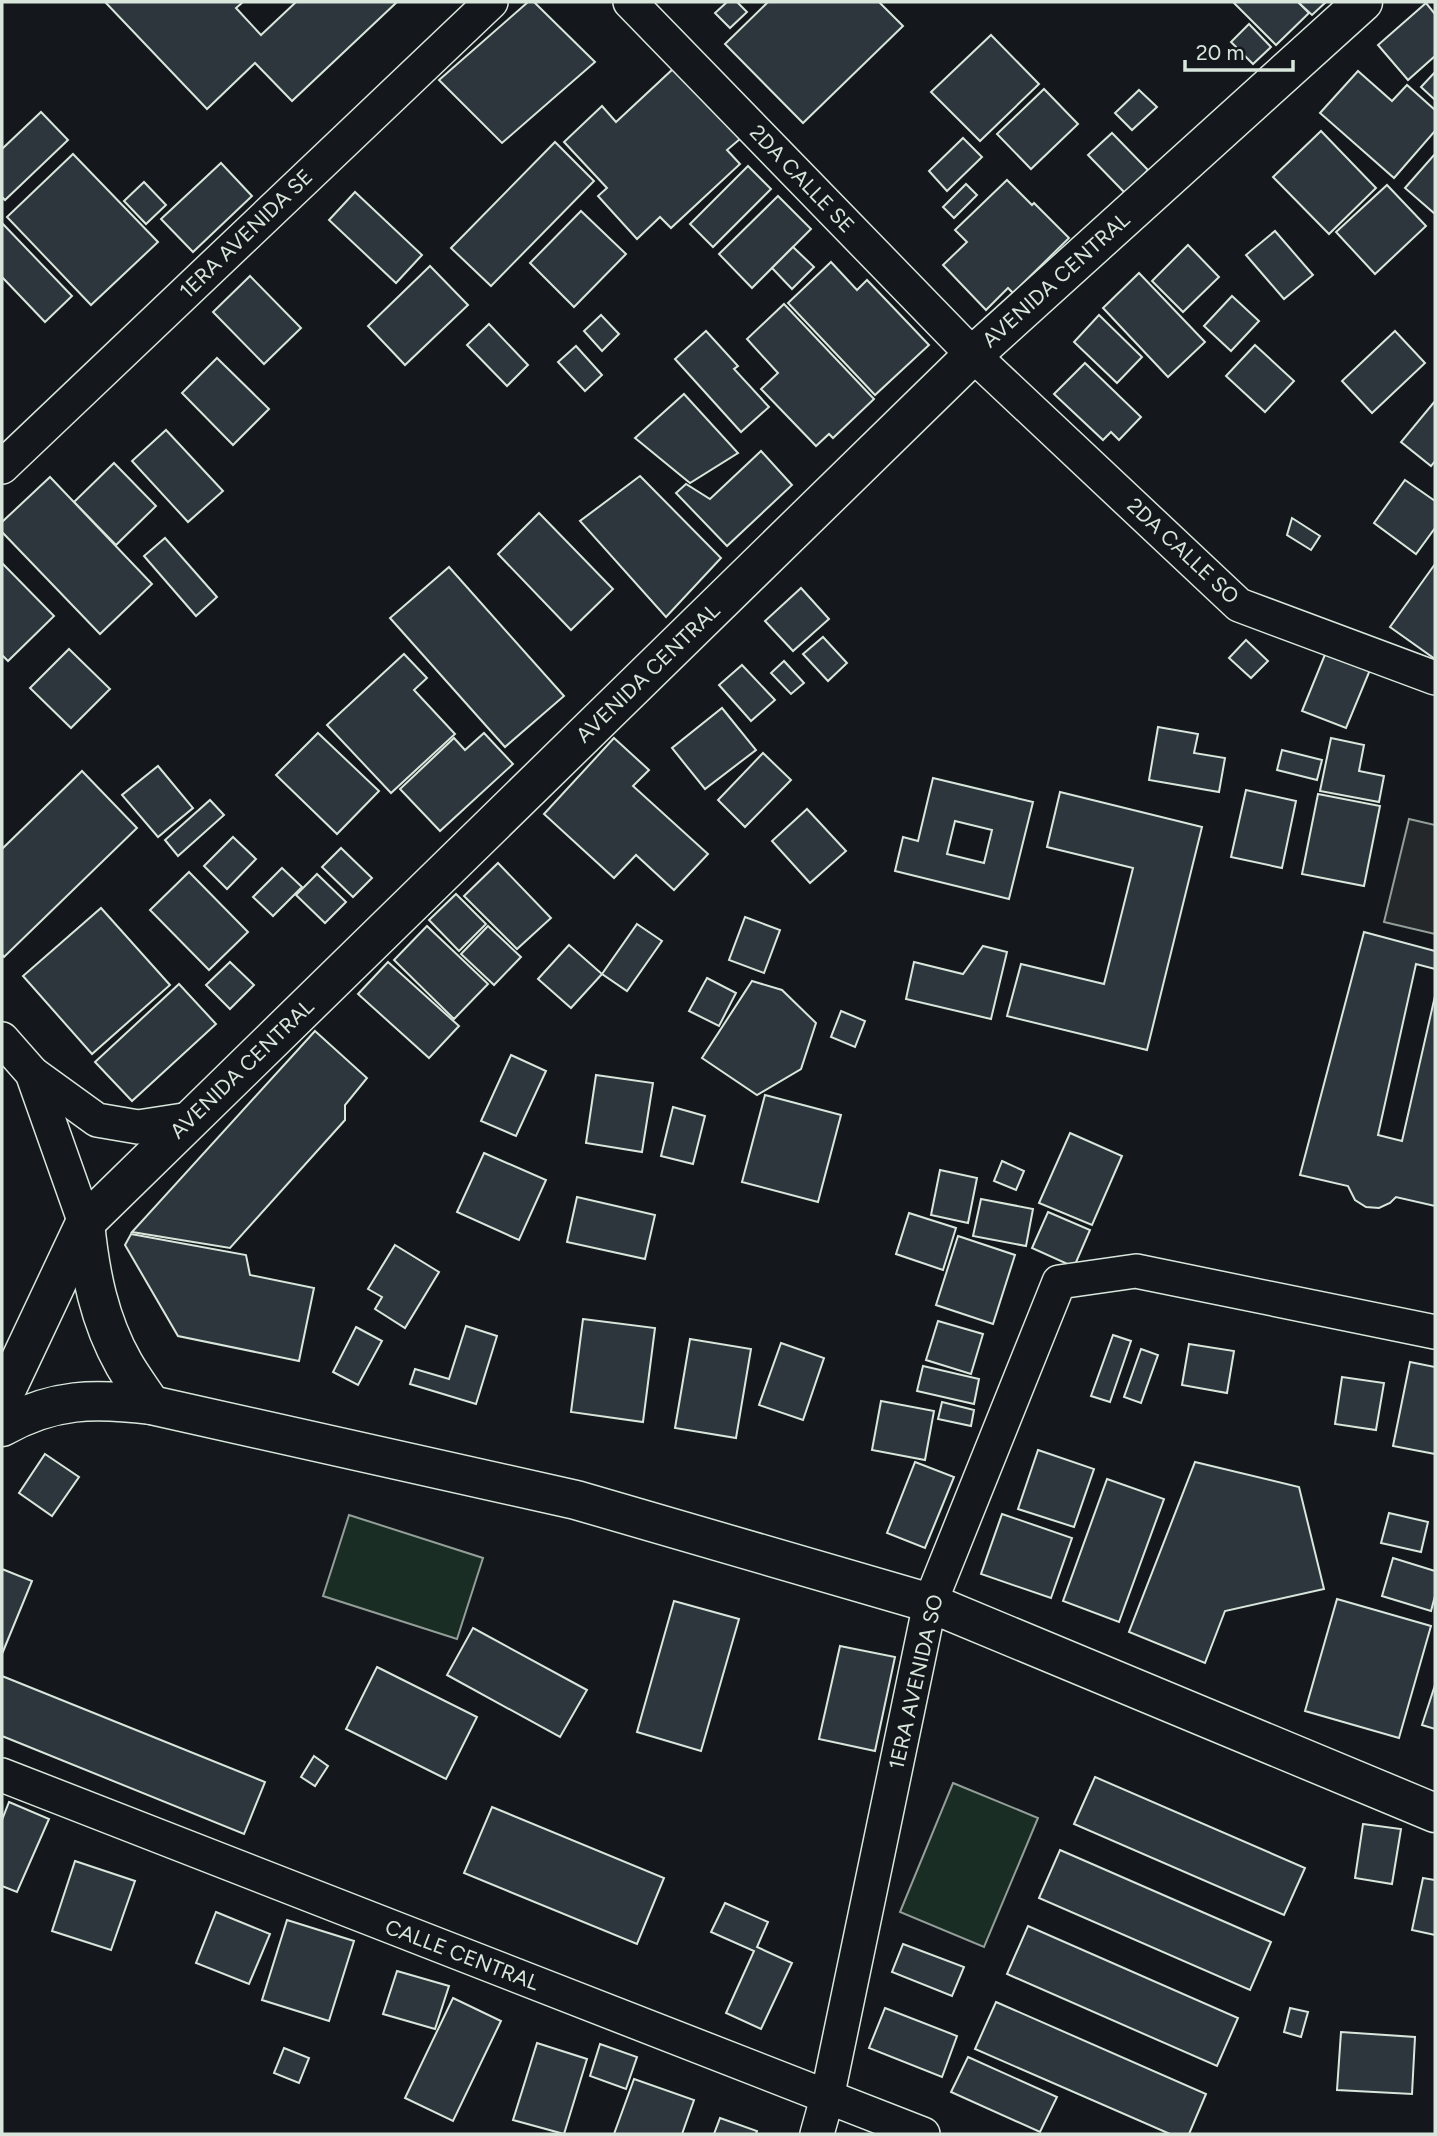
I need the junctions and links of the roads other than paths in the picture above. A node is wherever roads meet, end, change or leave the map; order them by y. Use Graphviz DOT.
graph roads {
  1 [pos="491,2"];
  2 [pos="630,2"];
  3 [pos="1363,2"];
  4 [pos="974,355"];
  5 [pos="2,467"];
  6 [pos="1435,678"];
  7 [pos="2,1039"];
  8 [pos="32,1073"];
  9 [pos="190,1119"];
  10 [pos="85,1223"];
  11 [pos="1435,1332"];
  12 [pos="2,1399"];
  13 [pos="151,1405"];
  14 [pos="2,1427"];
  15 [pos="930,1603"];
  16 [pos="2,1775"];
  17 [pos="1435,1813"];
  18 [pos="827,2098"];
  19 [pos="817,2134"];
  20 [pos="923,2134"];
  1 -- 5 [label="street, 1ERA AVENIDA SE"];
  2 -- 4 [label="street, 2DA CALLE SE"];
  3 -- 4 [label="street, AVENIDA CENTRAL"];
  4 -- 6 [label="street, 2DA CALLE SO"];
  4 -- 9 [label="street, AVENIDA CENTRAL"];
  7 -- 8 [label="street"];
  8 -- 9 [label="street"];
  8 -- 10 [label="street"];
  9 -- 10 [label="street, AVENIDA CENTRAL"];
  10 -- 12 [label="street, AVENIDA CENTRAL"];
  10 -- 13 [label="street"];
  11 -- 15 [label="street, 1ERA AVENIDA SO"];
  13 -- 14 [label="street"];
  13 -- 15 [label="street"];
  15 -- 17 [label="street"];
  15 -- 18 [label="street, 1ERA AVENIDA SO"];
  16 -- 18 [label="street, CALLE CENTRAL"];
  18 -- 19 [label="street, 1ERA AVENIDA SO"];
  18 -- 20 [label="street, CALLE CENTRAL"];
}
